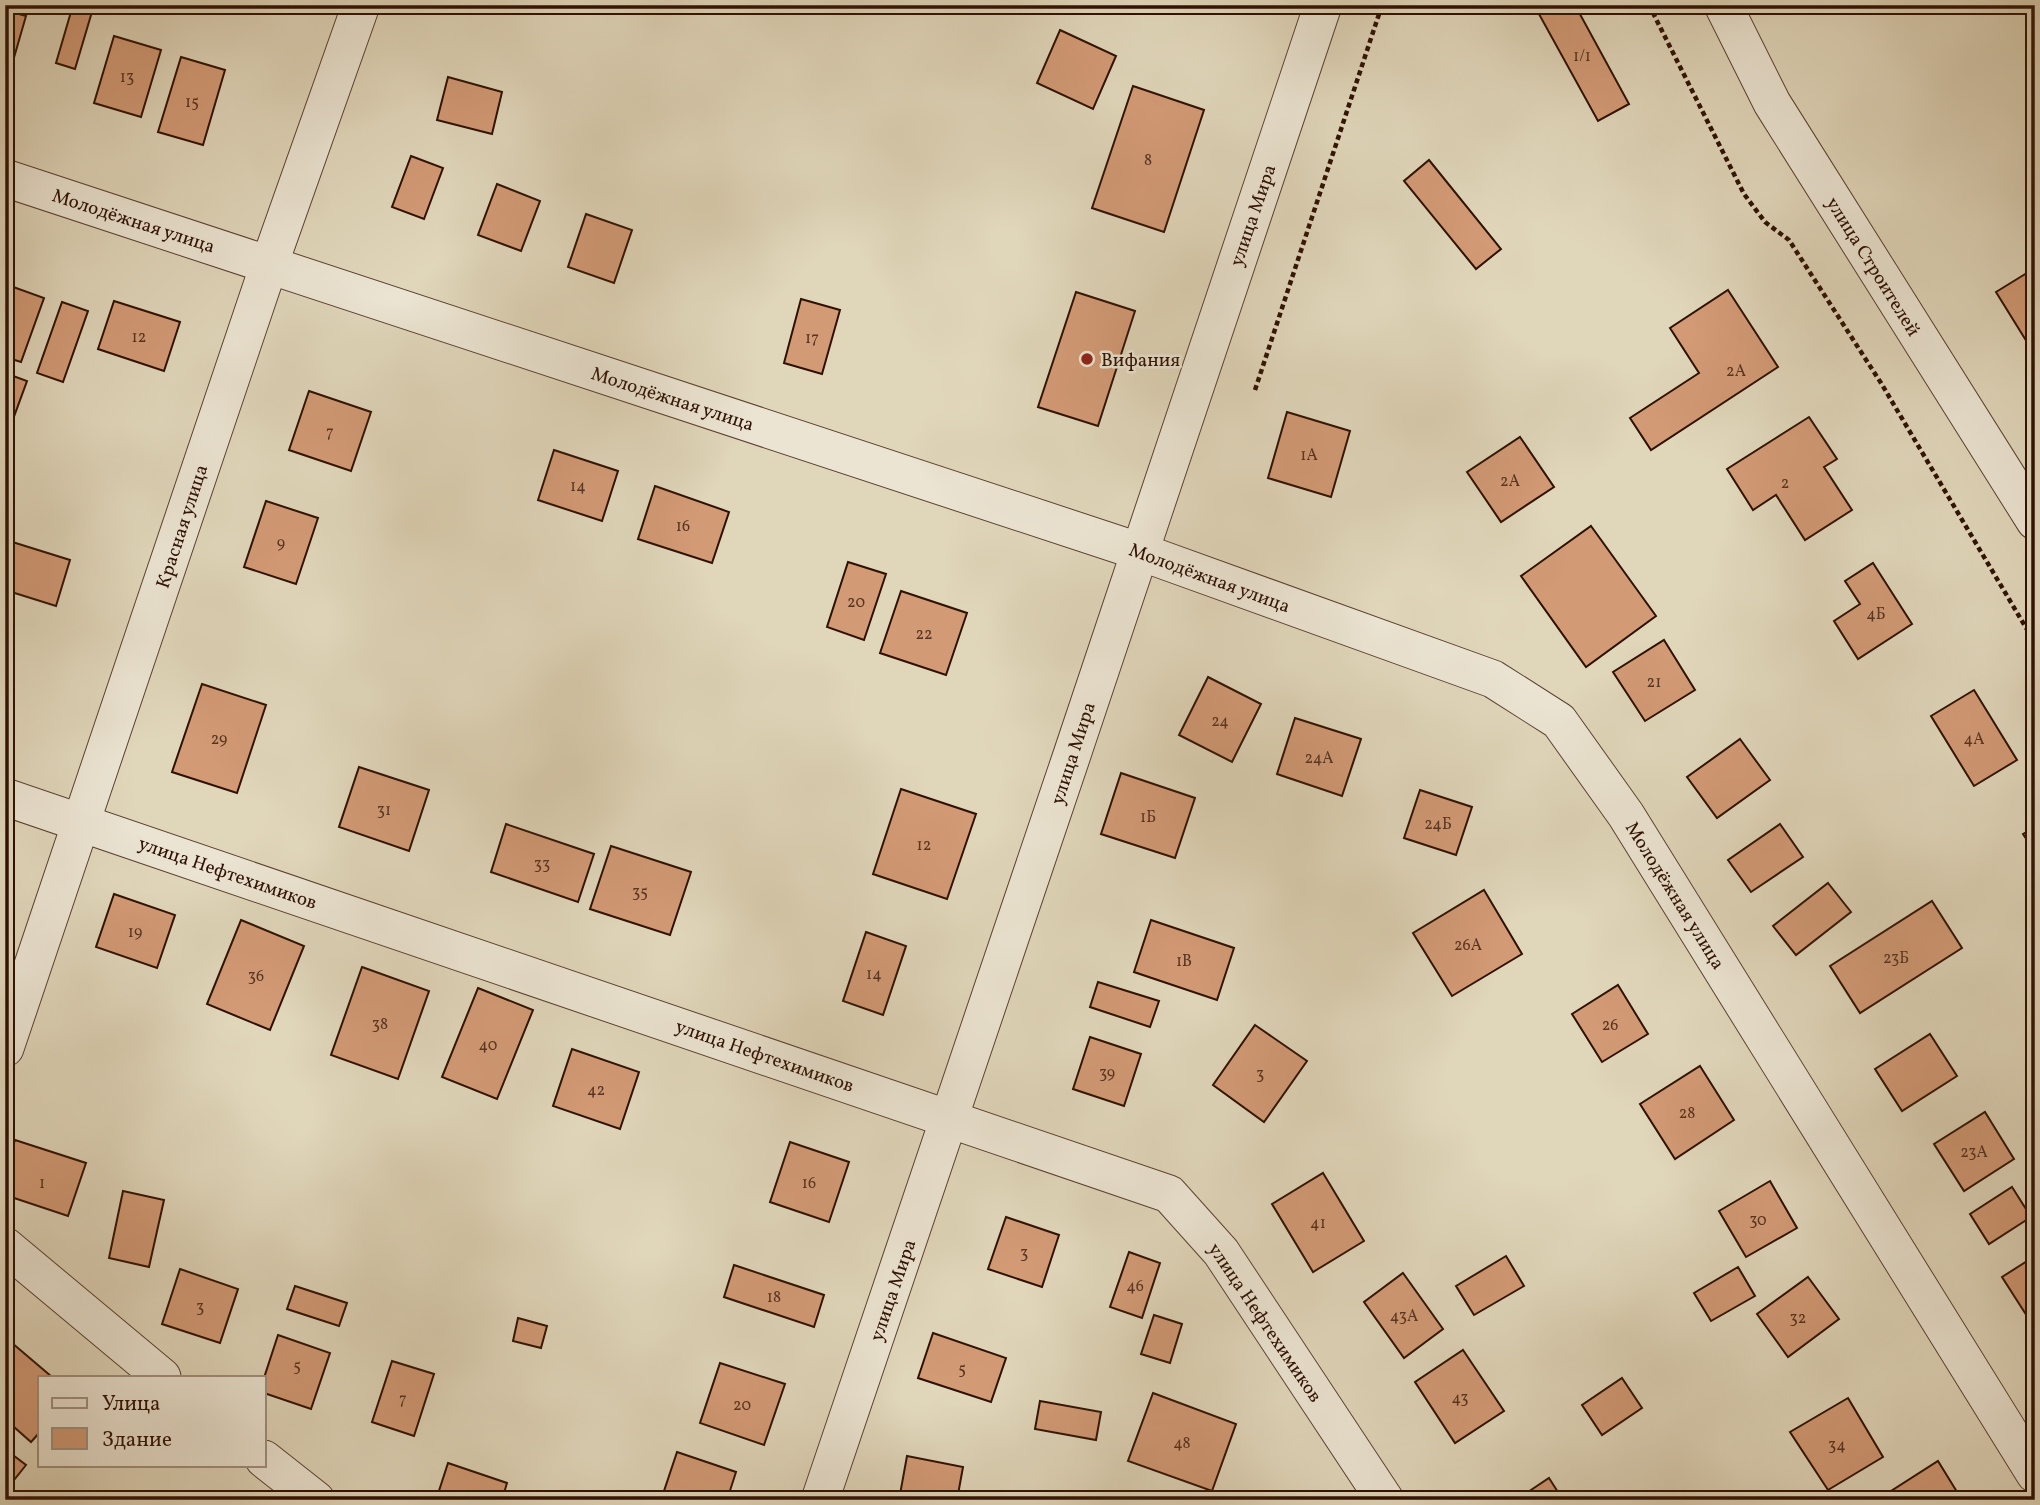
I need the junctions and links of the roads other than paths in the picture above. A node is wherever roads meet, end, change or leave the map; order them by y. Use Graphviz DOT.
graph roads {
  1 [pos="361,5"];
  2 [pos="1323,5"];
  3 [pos="1723,5"];
  4 [pos="5,178"];
  5 [pos="268,265"];
  6 [pos="2035,521"];
  7 [pos="1138,551"];
  8 [pos="5,797"];
  9 [pos="83,822"];
  10 [pos="5,1048"];
  11 [pos="951,1119"];
  12 [pos="5,1246"];
  13 [pos="161,1376"];
  14 [pos="266,1461"];
  15 [pos="2035,1474"];
  16 [pos="316,1500"];
  17 [pos="820,1500"];
  18 [pos="1385,1500"];
  1 -- 5 [label="street, Красная улица"];
  2 -- 7 [label="street, улица Мира"];
  3 -- 6 [label="street, улица Строителей"];
  4 -- 5 [label="street, Молодёжная улица"];
  5 -- 7 [label="street, Молодёжная улица"];
  5 -- 9 [label="street, Красная улица"];
  7 -- 11 [label="street, улица Мира"];
  7 -- 15 [label="street, Молодёжная улица"];
  8 -- 9 [label="street, улица Нефтехимиков"];
  9 -- 10 [label="street, Красная улица"];
  9 -- 11 [label="street, улица Нефтехимиков"];
  11 -- 17 [label="street, улица Мира"];
  11 -- 18 [label="street, улица Нефтехимиков"];
  12 -- 13 [label="street"];
  14 -- 16 [label="street"];
}
